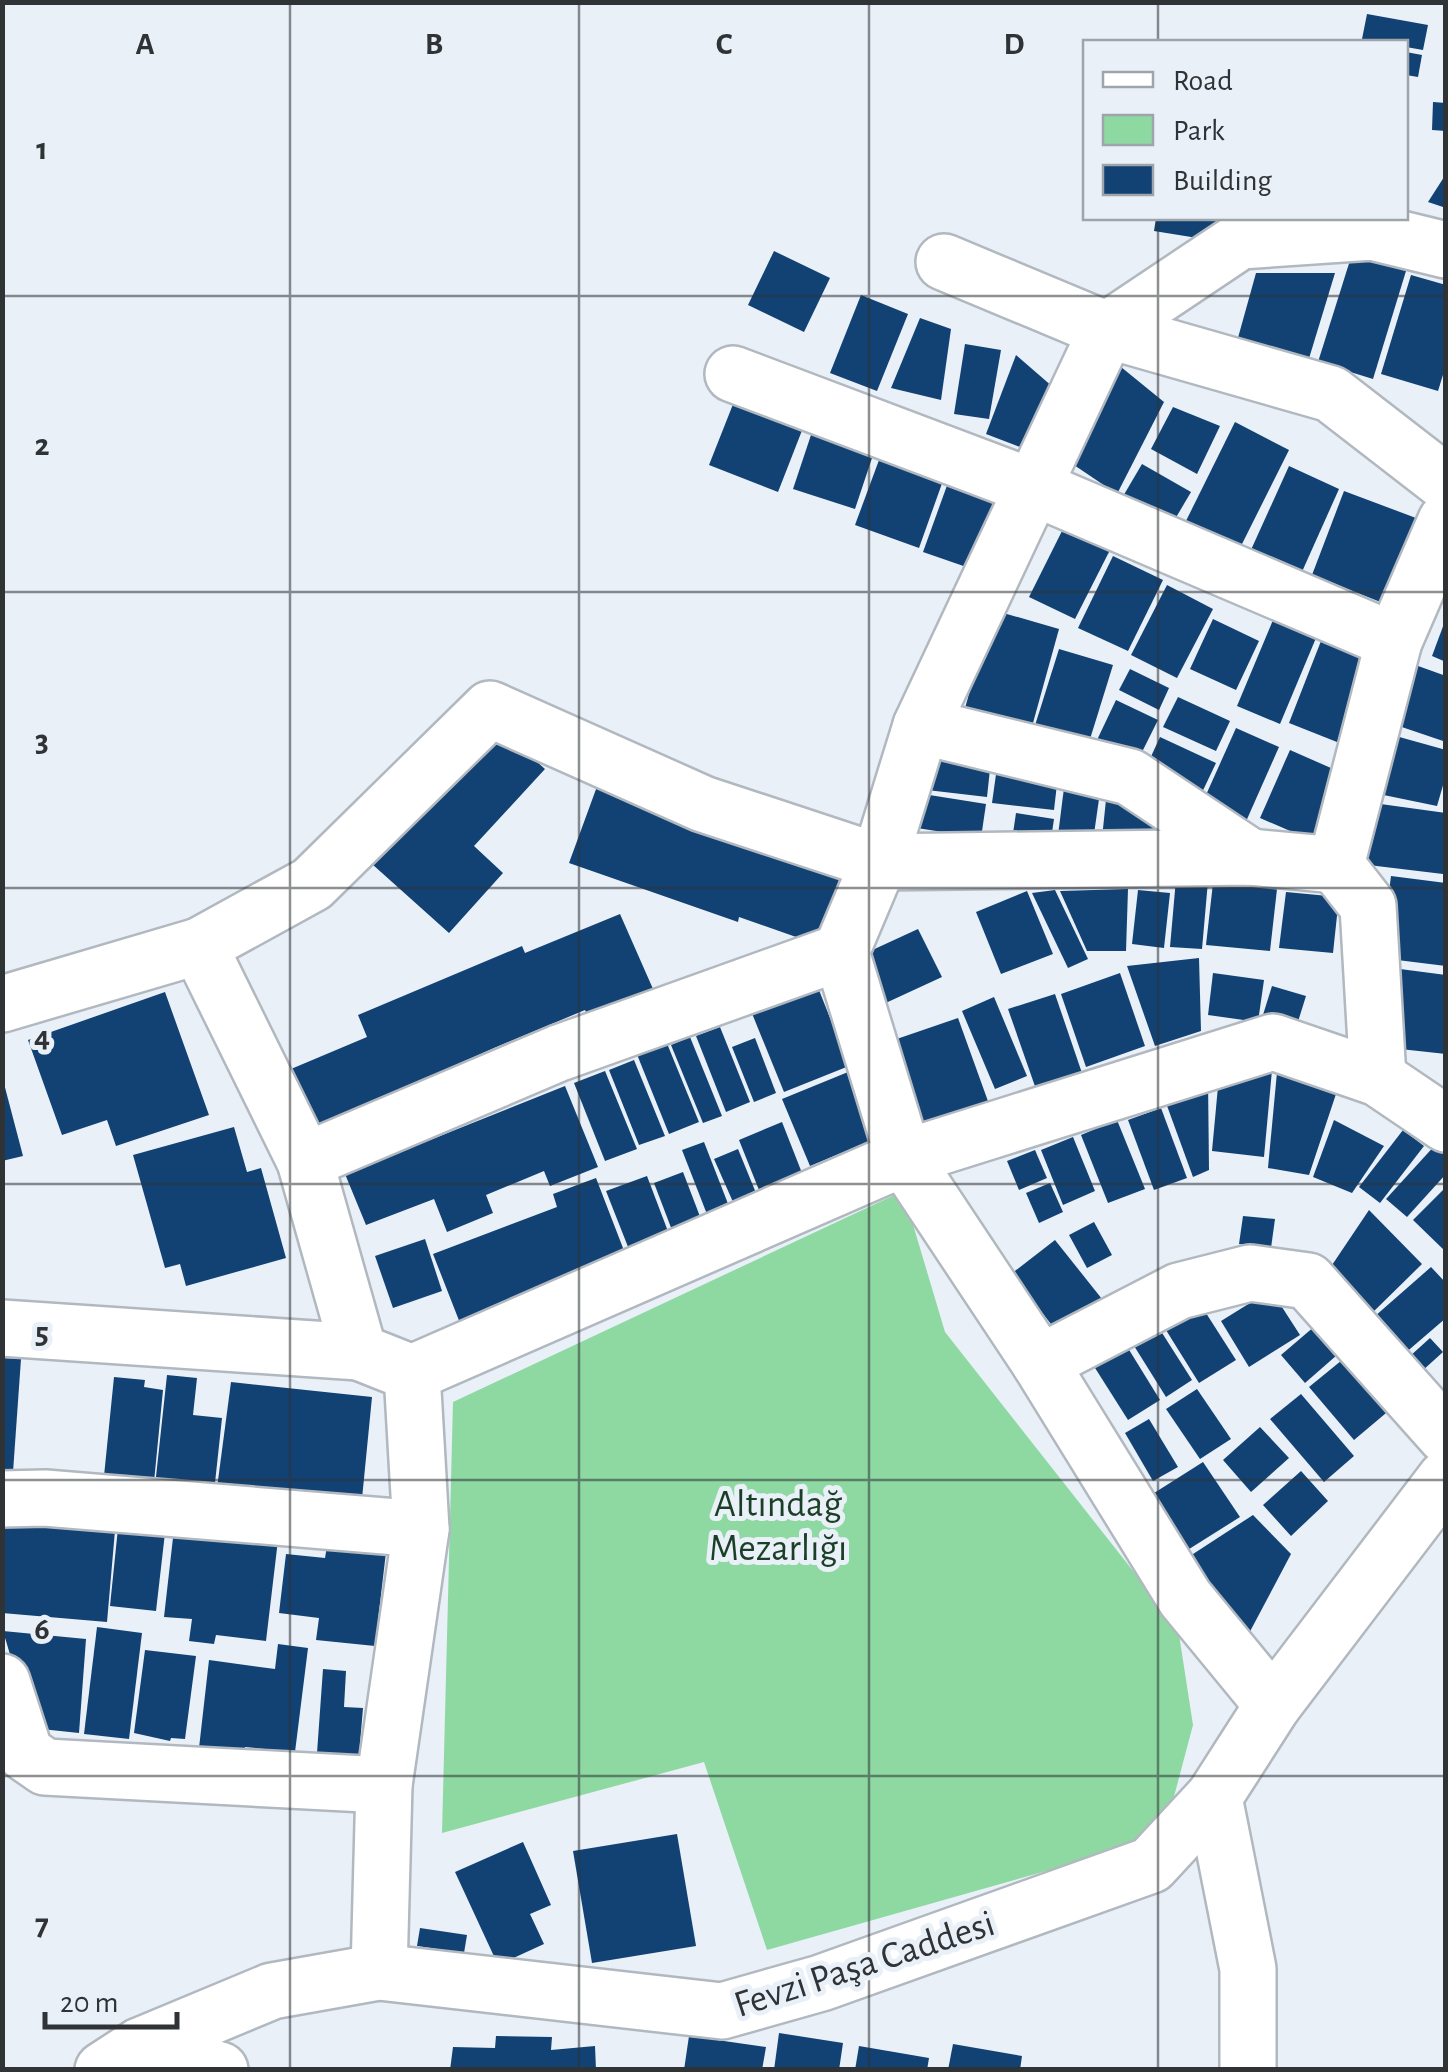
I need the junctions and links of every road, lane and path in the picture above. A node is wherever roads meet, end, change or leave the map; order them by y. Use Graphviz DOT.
graph roads {
  1 [pos="1446,250"];
  2 [pos="944,262"];
  3 [pos="1107,330"];
  4 [pos="734,374"];
  5 [pos="1446,483"];
  6 [pos="1035,488"];
  7 [pos="1446,521"];
  8 [pos="1394,641"];
  9 [pos="921,726"];
  10 [pos="1250,857"];
  11 [pos="879,862"];
  12 [pos="1336,865"];
  13 [pos="199,946"];
  14 [pos="841,952"];
  15 [pos="2,1004"];
  16 [pos="1378,1078"];
  17 [pos="1446,1124"];
  18 [pos="904,1158"];
  19 [pos="305,1162"];
  20 [pos="2,1328"];
  21 [pos="359,1352"];
  22 [pos="1040,1363"];
  23 [pos="412,1373"];
  24 [pos="1446,1436"];
  25 [pos="1446,1478"];
  26 [pos="2,1499"];
  27 [pos="421,1529"];
  28 [pos="2,1682"];
  29 [pos="1273,1705"];
  30 [pos="384,1785"];
  31 [pos="1214,1797"];
  32 [pos="379,1972"];
  33 [pos="122,2058"];
  34 [pos="220,2070"];
  35 [pos="1248,2070"];
  1 -- 3 [label="street"];
  2 -- 3 [label="street"];
  3 -- 5 [label="street"];
  3 -- 6 [label="street"];
  4 -- 6 [label="street"];
  6 -- 8 [label="street"];
  6 -- 9 [label="street"];
  7 -- 8 [label="street"];
  8 -- 12 [label="street"];
  9 -- 10 [label="street"];
  9 -- 11 [label="street"];
  10 -- 11 [label="street"];
  10 -- 12 [label="street"];
  11 -- 13 [label="street"];
  11 -- 14 [label="street"];
  12 -- 16 [label="street"];
  13 -- 15 [label="street"];
  13 -- 19 [label="street"];
  14 -- 18 [label="street"];
  14 -- 19 [label="street"];
  16 -- 17 [label="street"];
  16 -- 18 [label="street"];
  18 -- 22 [label="street"];
  18 -- 23 [label="street"];
  19 -- 21 [label="street"];
  20 -- 21 [label="street"];
  21 -- 23 [label="street"];
  22 -- 24 [label="street"];
  22 -- 29 [label="street"];
  23 -- 27 [label="street"];
  25 -- 29 [label="street, Fevzi Paşa Caddesi"];
  26 -- 27 [label="street"];
  27 -- 30 [label="street"];
  28 -- 30 [label="street"];
  29 -- 31 [label="street, Fevzi Paşa Caddesi"];
  30 -- 32 [label="street"];
  31 -- 32 [label="street, Fevzi Paşa Caddesi"];
  31 -- 35 [label="street"];
  32 -- 33 [label="street, Fevzi Paşa Caddesi"];
  33 -- 34 [label="street"];
}
